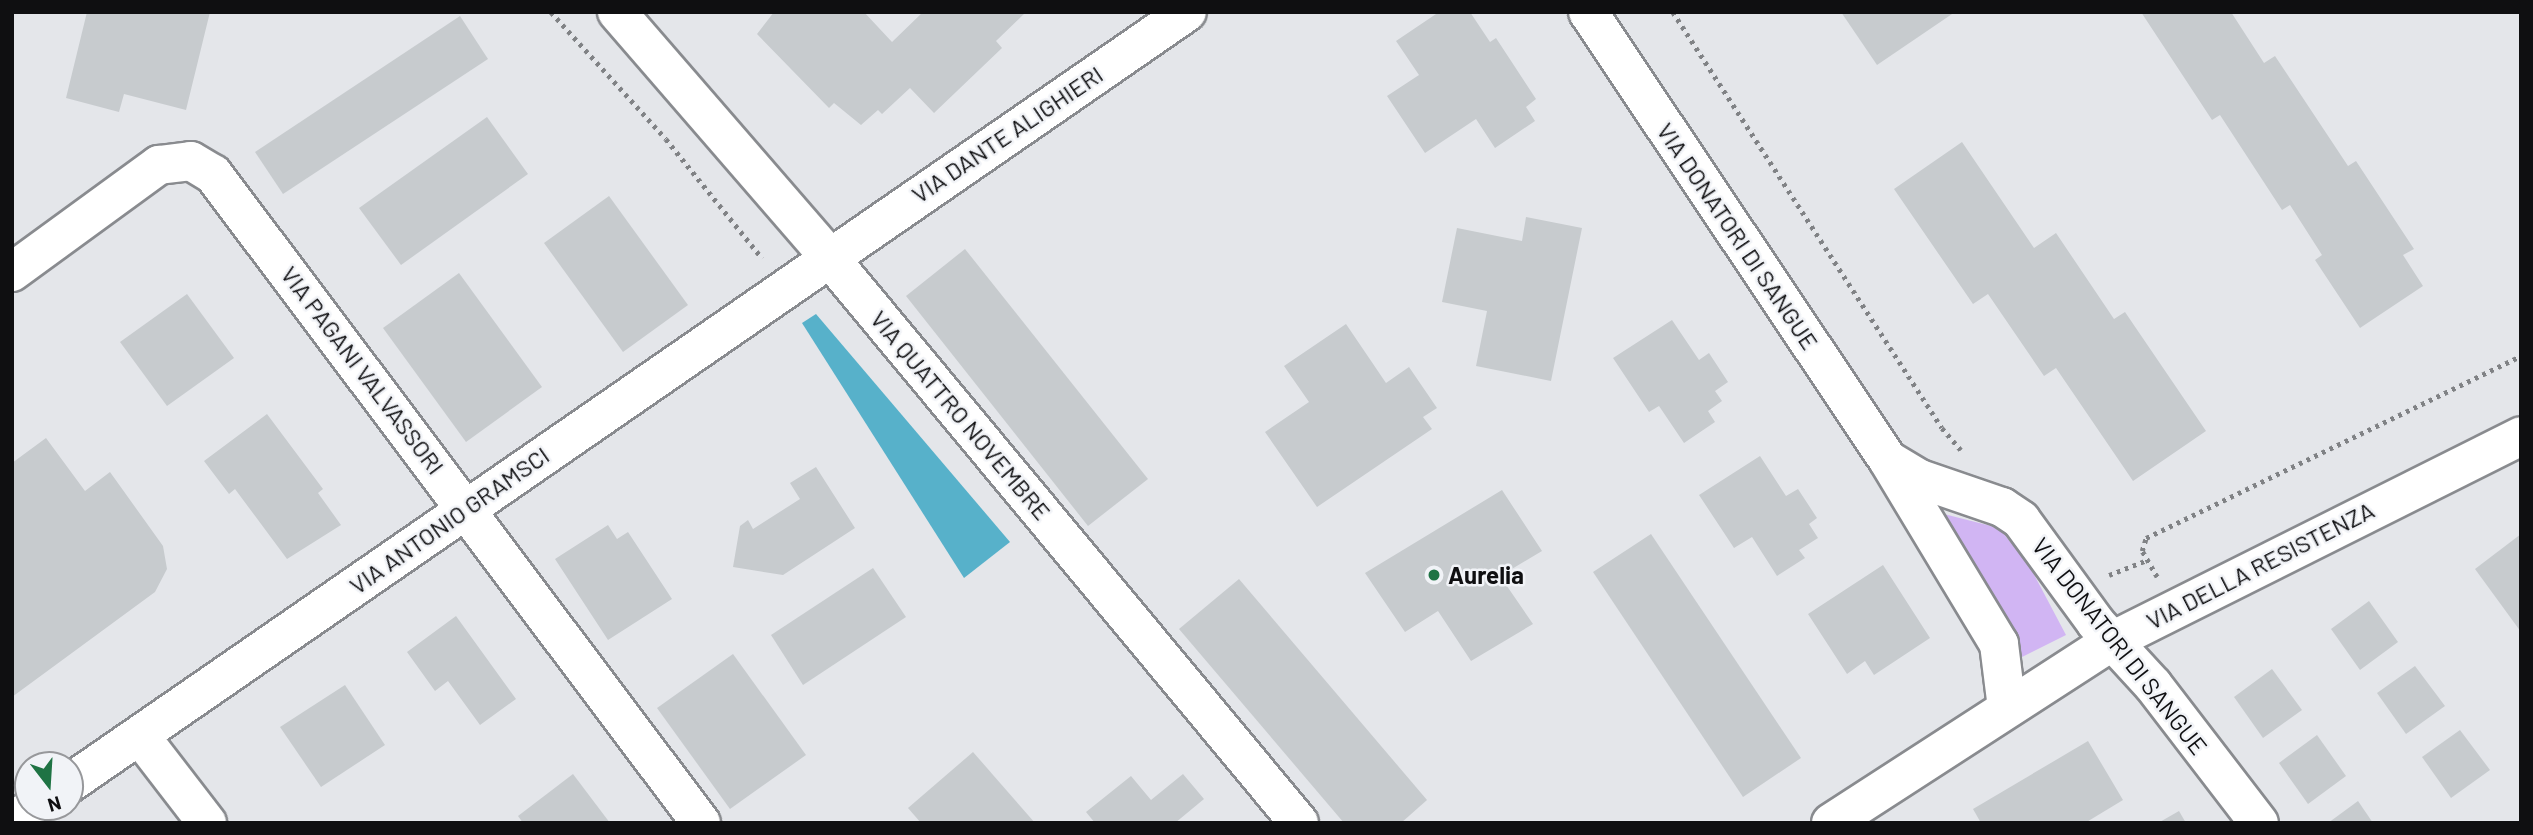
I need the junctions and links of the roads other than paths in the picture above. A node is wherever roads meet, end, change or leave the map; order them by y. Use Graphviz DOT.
graph roads {
  1 [pos="617,12"];
  2 [pos="1187,12"];
  3 [pos="1588,12"];
  4 [pos="828,256"];
  5 [pos="12,272"];
  6 [pos="2521,436"];
  7 [pos="1888,460"];
  8 [pos="466,508"];
  9 [pos="2112,641"];
  10 [pos="2007,708"];
  11 [pos="140,736"];
  12 [pos="84,774"];
  13 [pos="207,823"];
  14 [pos="701,823"];
  15 [pos="1299,823"];
  16 [pos="1831,823"];
  17 [pos="2259,823"];
  1 -- 4 [label="street, VIA QUATTRO NOVEMBRE"];
  2 -- 4 [label="street, VIA DANTE ALIGHIERI"];
  3 -- 7 [label="street, VIA DONATORI DI SANGUE"];
  4 -- 8 [label="street, VIA ANTONIO GRAMSCI"];
  4 -- 15 [label="street, VIA QUATTRO NOVEMBRE"];
  5 -- 8 [label="street, VIA PAGANI VALVASSORI"];
  6 -- 9 [label="street, VIA DELLA RESISTENZA"];
  7 -- 9 [label="street, VIA DONATORI DI SANGUE"];
  7 -- 10 [label="street, VIA DONATORI DI SANGUE"];
  8 -- 11 [label="street, VIA ANTONIO GRAMSCI"];
  8 -- 14 [label="street, VIA PAGANI VALVASSORI"];
  9 -- 10 [label="street, VIA DELLA RESISTENZA"];
  9 -- 17 [label="street, VIA DONATORI DI SANGUE"];
  10 -- 16 [label="street, VIA DELLA RESISTENZA"];
  11 -- 12 [label="street, VIA ANTONIO GRAMSCI"];
  11 -- 13 [label="street"];
}
